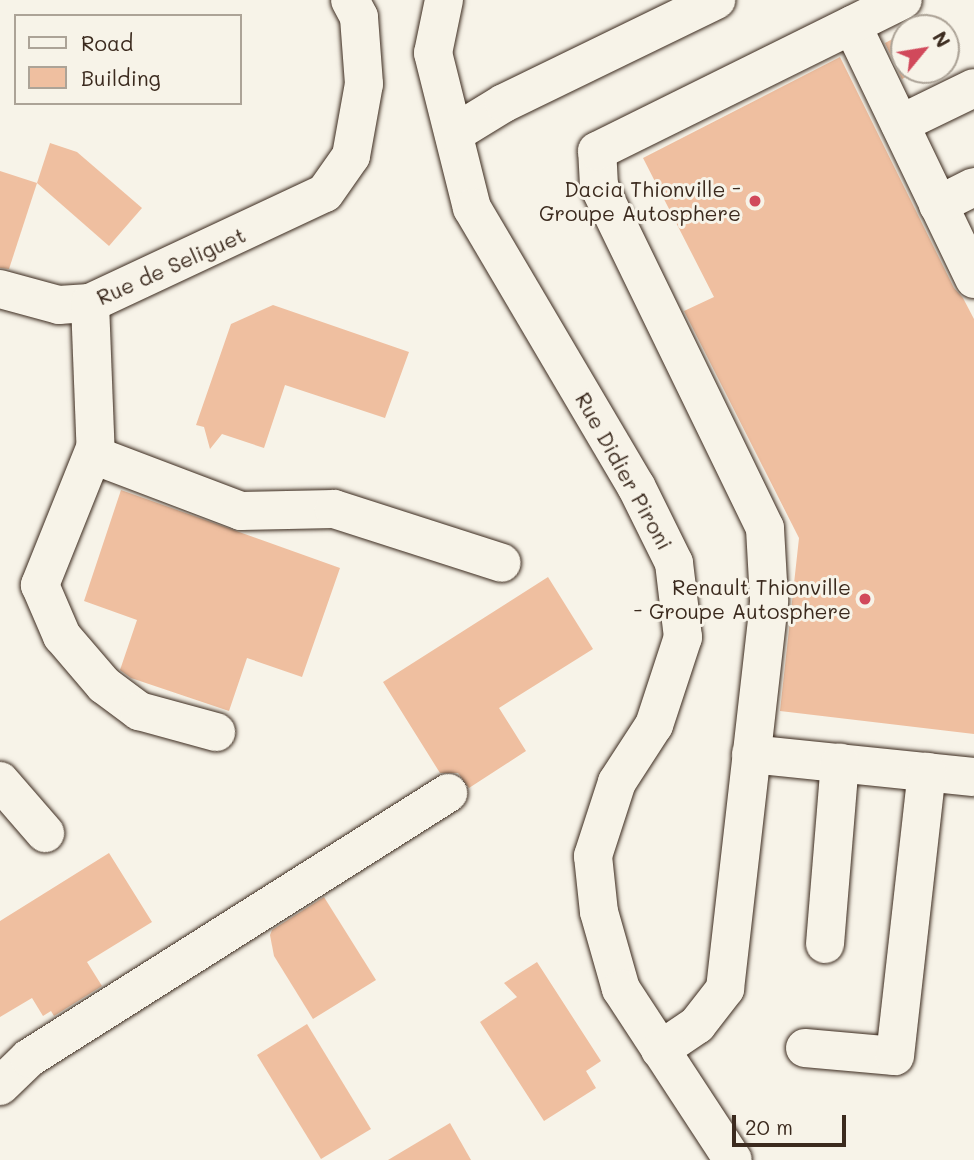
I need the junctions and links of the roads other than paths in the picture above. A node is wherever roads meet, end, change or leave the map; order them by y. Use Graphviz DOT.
graph roads {
  1 [pos="350,0"];
  2 [pos="444,0"];
  3 [pos="716,0"];
  4 [pos="903,0"];
  5 [pos="852,25"];
  6 [pos="974,88"];
  7 [pos="900,124"];
  8 [pos="455,132"];
  9 [pos="974,187"];
  10 [pos="938,205"];
  11 [pos="974,279"];
  12 [pos="0,289"];
  13 [pos="90,303"];
  14 [pos="95,448"];
  15 [pos="502,563"];
  16 [pos="216,733"];
  17 [pos="751,754"];
  18 [pos="840,763"];
  19 [pos="927,772"];
  20 [pos="974,777"];
  21 [pos="0,781"];
  22 [pos="448,793"];
  23 [pos="45,833"];
  24 [pos="825,944"];
  25 [pos="805,1048"];
  26 [pos="660,1050"];
  27 [pos="0,1086"];
  28 [pos="733,1160"];
  1 -- 13 [label="street, Rue de Seliguet"];
  2 -- 8 [label="street, Rue Didier Pironi"];
  3 -- 8 [label="street"];
  4 -- 5 [label="street"];
  5 -- 7 [label="street"];
  5 -- 17 [label="street"];
  6 -- 7 [label="street"];
  7 -- 10 [label="street"];
  8 -- 26 [label="street, Rue Didier Pironi"];
  9 -- 10 [label="street"];
  10 -- 11 [label="street"];
  12 -- 13 [label="street, Rue de Seliguet"];
  13 -- 14 [label="street"];
  14 -- 15 [label="street"];
  14 -- 16 [label="street"];
  17 -- 18 [label="street"];
  17 -- 26 [label="street"];
  18 -- 19 [label="street"];
  18 -- 24 [label="street"];
  19 -- 20 [label="street"];
  19 -- 25 [label="street"];
  21 -- 23 [label="street"];
  22 -- 27 [label="street"];
  26 -- 28 [label="street, Rue Didier Pironi"];
}
